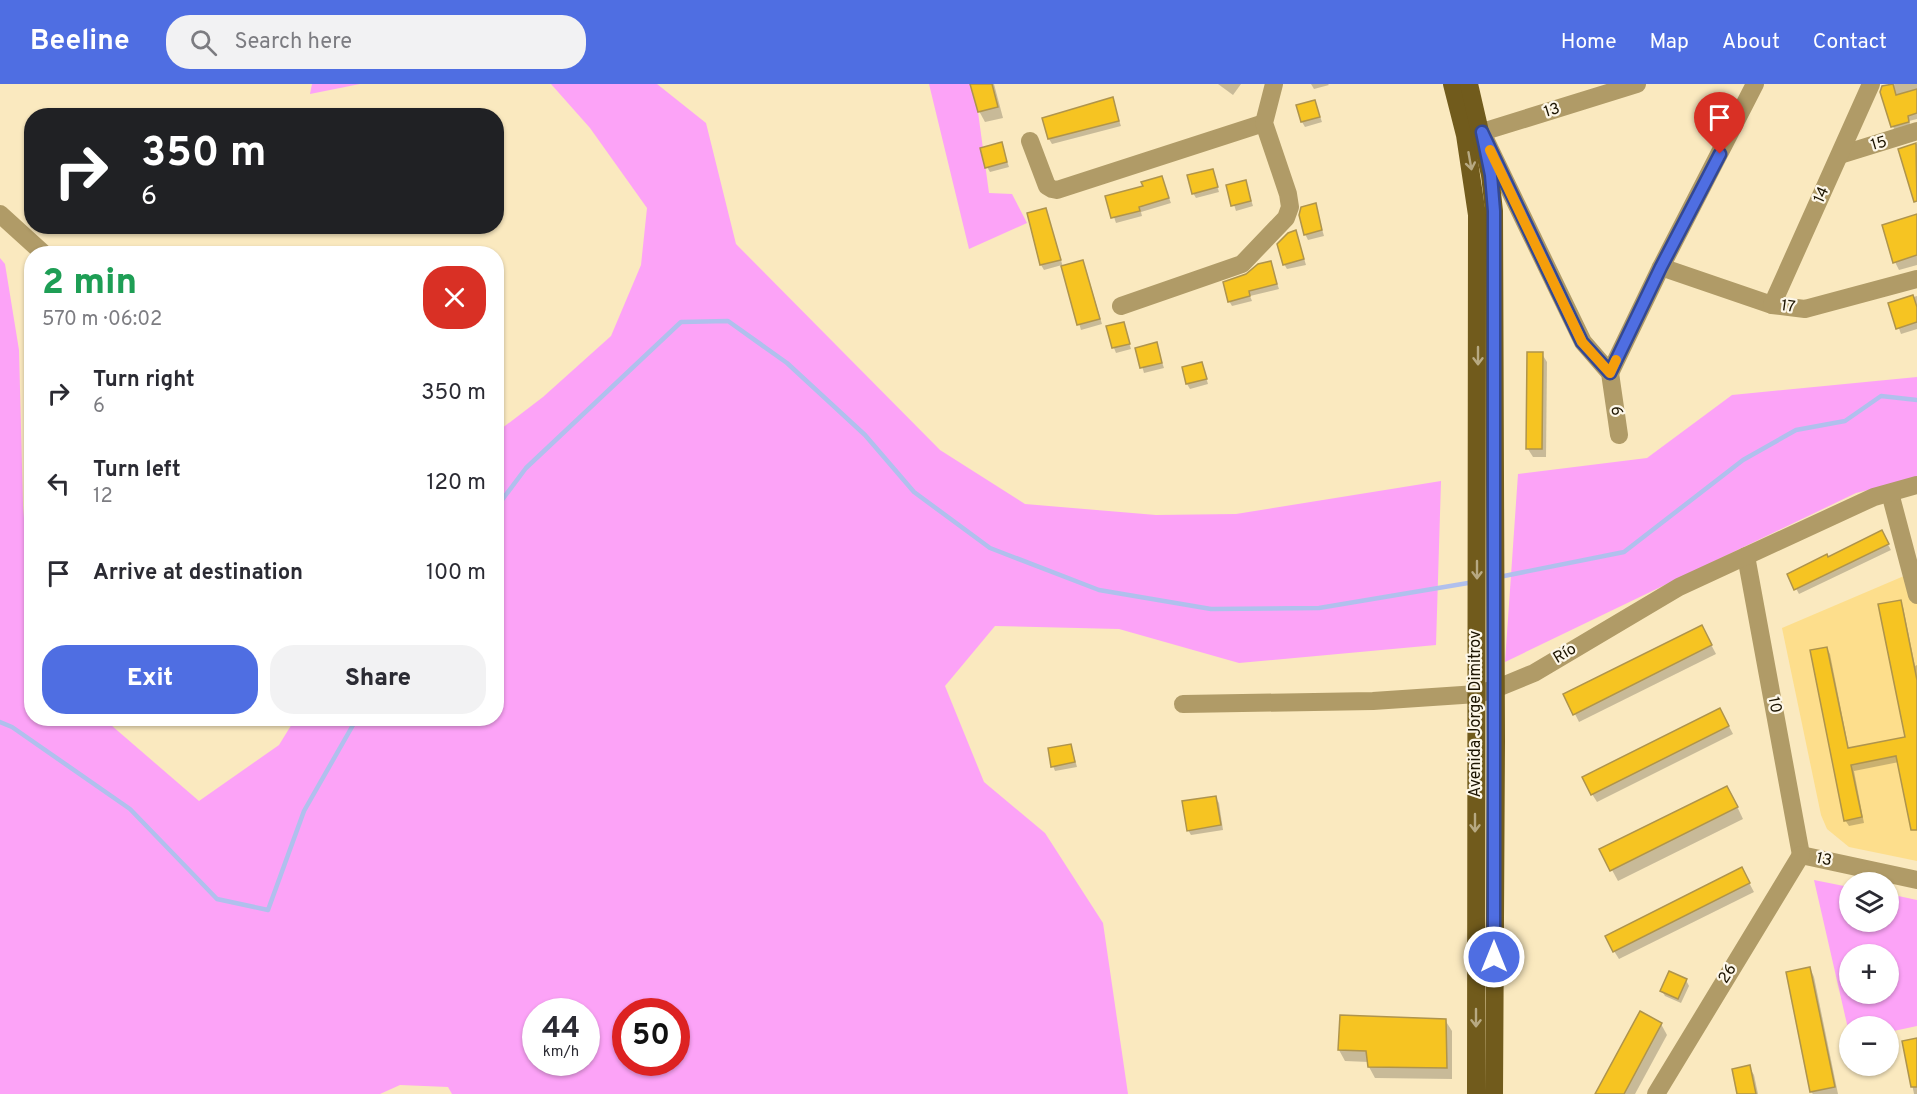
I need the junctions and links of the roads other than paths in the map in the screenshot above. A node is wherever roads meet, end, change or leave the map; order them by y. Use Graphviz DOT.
graph roads {
  1 [pos="1274,84"];
  2 [pos="1452,84"];
  3 [pos="1469,84"];
  4 [pos="1637,84"];
  5 [pos="1755,84"];
  6 [pos="1871,84"];
  7 [pos="1264,123"];
  8 [pos="1917,131"];
  9 [pos="1474,134"];
  10 [pos="1030,141"];
  11 [pos="1840,155"];
  12 [pos="0,214"];
  13 [pos="35,246"];
  14 [pos="1661,267"];
  15 [pos="1917,279"];
  16 [pos="1772,305"];
  17 [pos="1121,306"];
  18 [pos="1610,373"];
  19 [pos="1619,435"];
  20 [pos="1917,485"];
  21 [pos="1890,493"];
  22 [pos="1746,556"];
  23 [pos="1917,595"];
  24 [pos="1486,598"];
  25 [pos="1495,689"];
  26 [pos="1477,694"];
  27 [pos="1182,704"];
  28 [pos="1801,855"];
  29 [pos="1917,880"];
  30 [pos="1476,1094"];
  31 [pos="1494,1094"];
  32 [pos="1656,1094"];
  1 -- 7 [label="street"];
  2 -- 9 [label="main road, Avenida Jorge Dimitrov"];
  3 -- 9 [label="main road, Avenida Jorge Dimitrov"];
  4 -- 9 [label="street, 13"];
  5 -- 14 [label="street"];
  6 -- 11 [label="street, 14"];
  7 -- 10 [label="street"];
  7 -- 17 [label="street"];
  8 -- 11 [label="street, 15"];
  9 -- 18 [label="street"];
  9 -- 24 [label="main road, Avenida Jorge Dimitrov"];
  11 -- 16 [label="street, 14"];
  12 -- 13 [label="street"];
  14 -- 16 [label="street, 17"];
  14 -- 18 [label="street"];
  15 -- 16 [label="street, 17"];
  18 -- 19 [label="street, 6"];
  20 -- 21 [label="street, Río"];
  21 -- 22 [label="street, Río"];
  21 -- 23 [label="street"];
  22 -- 25 [label="street, Río"];
  22 -- 28 [label="street, 10"];
  24 -- 25 [label="main road, Avenida Jorge Dimitrov"];
  24 -- 26 [label="main road, Avenida Jorge Dimitrov"];
  25 -- 26 [label="street, Río"];
  25 -- 31 [label="main road, Avenida Jorge Dimitrov"];
  26 -- 27 [label="street, Río"];
  26 -- 30 [label="main road, Avenida Jorge Dimitrov, one-way"];
  28 -- 29 [label="street, 13"];
  28 -- 32 [label="street, 26"];
}
